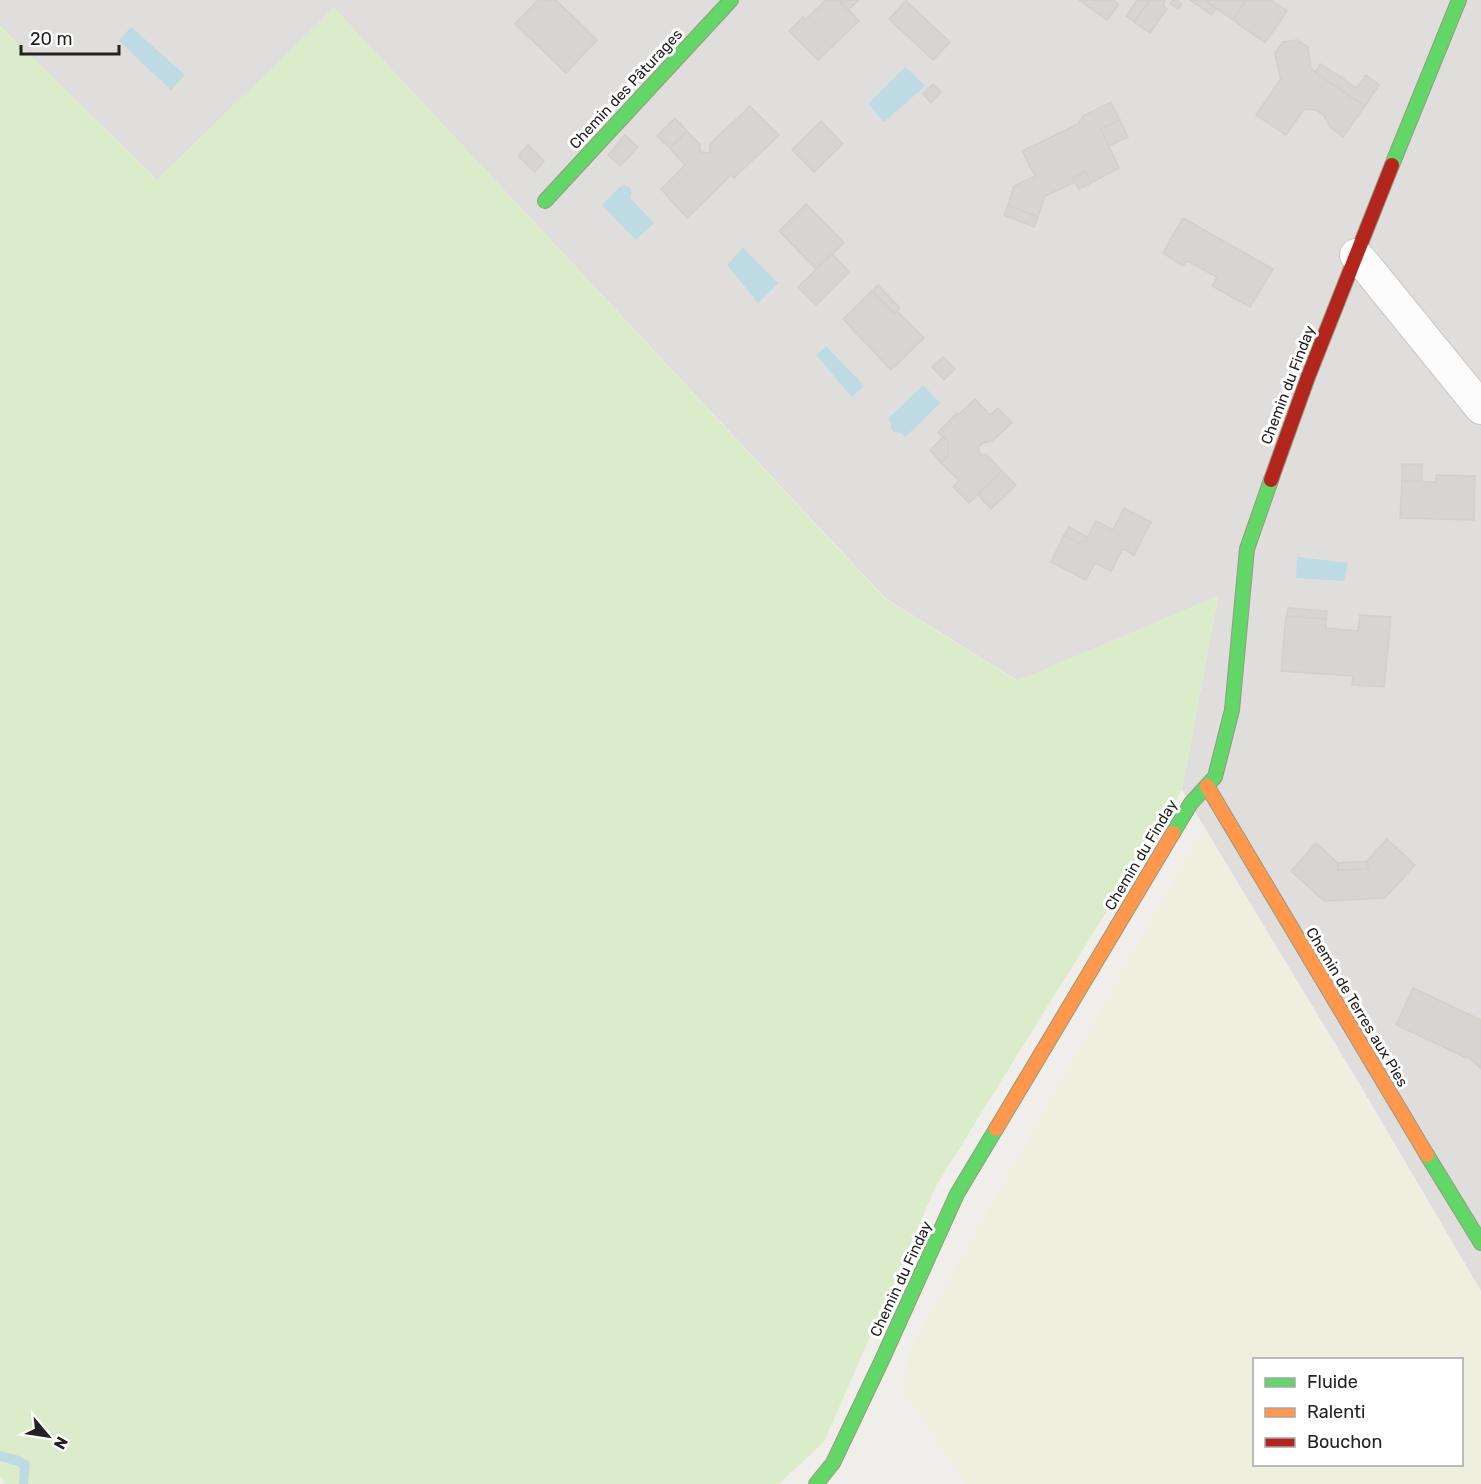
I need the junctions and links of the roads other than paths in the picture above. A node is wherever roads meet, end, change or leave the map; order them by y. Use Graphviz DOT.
graph roads {
  1 [pos="731,0"];
  2 [pos="1459,0"];
  3 [pos="545,201"];
  4 [pos="1356,255"];
  5 [pos="1481,408"];
  6 [pos="1207,786"];
  7 [pos="1481,1243"];
  8 [pos="816,1484"];
  1 -- 3 [label="street, Chemin des Pâturages"];
  2 -- 4 [label="street, Chemin du Finday"];
  4 -- 5 [label="street"];
  4 -- 6 [label="street, Chemin du Finday"];
  6 -- 7 [label="street, Chemin de Terres aux Pies"];
  6 -- 8 [label="street, Chemin du Finday"];
}
